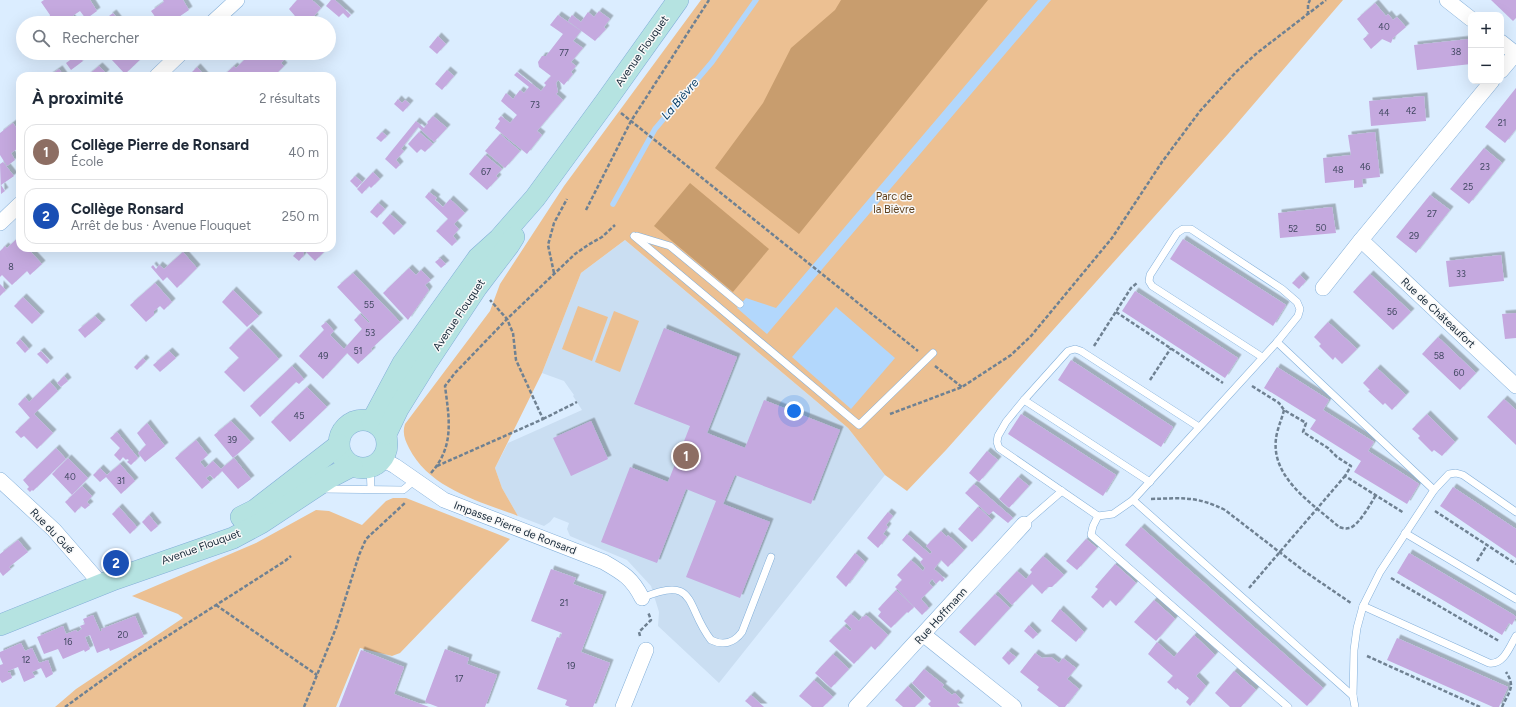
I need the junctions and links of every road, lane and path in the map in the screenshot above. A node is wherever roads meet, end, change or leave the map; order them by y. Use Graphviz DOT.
graph roads {
  1 [pos="237,0"];
  2 [pos="678,0"];
  3 [pos="709,0"];
  4 [pos="1310,0"];
  5 [pos="1326,0"];
  6 [pos="1447,0"];
  7 [pos="1308,15"];
  8 [pos="220,16"];
  9 [pos="1468,17"];
  10 [pos="1504,44"];
  11 [pos="1516,53"];
  12 [pos="173,60"];
  13 [pos="1504,67"];
  14 [pos="160,72"];
  15 [pos="1490,84"];
  16 [pos="631,121"];
  17 [pos="567,199"];
  18 [pos="16,208"];
  19 [pos="586,210"];
  20 [pos="0,223"];
  21 [pos="615,225"];
  22 [pos="1361,240"];
  23 [pos="554,274"];
  24 [pos="1149,280"];
  25 [pos="1323,288"];
  26 [pos="740,304"];
  27 [pos="497,307"];
  28 [pos="1116,312"];
  29 [pos="507,319"];
  30 [pos="1277,342"];
  31 [pos="912,347"];
  32 [pos="1171,348"];
  33 [pos="933,353"];
  34 [pos="1088,355"];
  35 [pos="1262,357"];
  36 [pos="927,359"];
  37 [pos="1242,379"];
  38 [pos="1516,386"];
  39 [pos="962,387"];
  40 [pos="1233,390"];
  41 [pos="1143,391"];
  42 [pos="1024,400"];
  43 [pos="577,402"];
  44 [pos="1284,410"];
  45 [pos="888,415"];
  46 [pos="543,419"];
  47 [pos="1199,427"];
  48 [pos="379,428"];
  49 [pos="339,445"];
  50 [pos="368,464"];
  51 [pos="1345,476"];
  52 [pos="0,480"];
  53 [pos="418,482"];
  54 [pos="1150,482"];
  55 [pos="312,488"];
  56 [pos="371,489"];
  57 [pos="1434,490"];
  58 [pos="1062,491"];
  59 [pos="1376,495"];
  60 [pos="1134,500"];
  61 [pos="1425,504"];
  62 [pos="1318,508"];
  63 [pos="1516,512"];
  64 [pos="1098,516"];
  65 [pos="1415,519"];
  66 [pos="1024,524"];
  67 [pos="1406,534"];
  68 [pos="1487,545"];
  69 [pos="1280,552"];
  70 [pos="291,556"];
  71 [pos="771,557"];
  72 [pos="1516,564"];
  73 [pos="151,566"];
  74 [pos="1380,572"];
  75 [pos="1470,572"];
  76 [pos="101,584"];
  77 [pos="1241,596"];
  78 [pos="642,598"];
  79 [pos="1516,599"];
  80 [pos="216,605"];
  81 [pos="1362,608"];
  82 [pos="0,625"];
  83 [pos="924,635"];
  84 [pos="1516,636"];
  85 [pos="1509,647"];
  86 [pos="646,650"];
  87 [pos="1354,650"];
  88 [pos="1500,661"];
  89 [pos="317,675"];
  90 [pos="1353,696"];
  91 [pos="65,707"];
  92 [pos="304,707"];
  93 [pos="623,707"];
  94 [pos="856,707"];
  95 [pos="1014,707"];
  96 [pos="1288,707"];
  97 [pos="1355,707"];
  98 [pos="1480,707"];
  99 [pos="1502,707"];
  1 -- 8 [label="street"];
  2 -- 48 [label="main road, Avenue Flouquet"];
  3 -- 16 [label="path"];
  4 -- 7 [label="path"];
  5 -- 7 [label="path"];
  6 -- 9 [label="street"];
  7 -- 39 [label="path"];
  10 -- 11 [label="street"];
  11 -- 13 [label="street"];
  12 -- 14 [label="street"];
  15 -- 22 [label="street"];
  16 -- 19 [label="path"];
  16 -- 31 [label="path"];
  17 -- 23 [label="path"];
  18 -- 20 [label="street"];
  21 -- 23 [label="path"];
  22 -- 25 [label="street"];
  22 -- 38 [label="street, Rue de Châteaufort"];
  23 -- 29 [label="path"];
  24 -- 28 [label="path"];
  24 -- 30 [label="lane"];
  24 -- 35 [label="lane"];
  26 -- 36 [label="lane"];
  27 -- 29 [label="path"];
  28 -- 32 [label="path"];
  28 -- 34 [label="path"];
  29 -- 46 [label="path"];
  29 -- 46 [label="path"];
  30 -- 35 [label="lane"];
  30 -- 57 [label="lane"];
  32 -- 40 [label="path"];
  32 -- 41 [label="path"];
  33 -- 36 [label="lane"];
  34 -- 41 [label="lane"];
  34 -- 42 [label="lane"];
  35 -- 37 [label="lane"];
  36 -- 39 [label="path"];
  37 -- 40 [label="lane"];
  37 -- 44 [label="path"];
  39 -- 45 [label="path"];
  40 -- 47 [label="lane"];
  41 -- 47 [label="lane"];
  42 -- 54 [label="lane"];
  42 -- 58 [label="lane"];
  43 -- 46 [label="path"];
  44 -- 51 [label="path"];
  44 -- 62 [label="path"];
  47 -- 54 [label="lane"];
  48 -- 49 [label="main road, Avenue Flouquet"];
  48 -- 50 [label="main road, Avenue Flouquet"];
  49 -- 50 [label="main road"];
  49 -- 73 [label="main road, Avenue Flouquet"];
  50 -- 53 [label="street, Impasse Pierre de Ronsard"];
  50 -- 55 [label="main road, Avenue Flouquet"];
  50 -- 56 [label="lane"];
  51 -- 59 [label="path"];
  51 -- 62 [label="path"];
  52 -- 76 [label="street, Rue du Gué"];
  53 -- 56 [label="lane"];
  53 -- 78 [label="street, Impasse Pierre de Ronsard"];
  53 -- 89 [label="path"];
  54 -- 60 [label="lane"];
  55 -- 56 [label="lane"];
  55 -- 73 [label="main road, Avenue Flouquet"];
  57 -- 61 [label="lane"];
  57 -- 63 [label="lane"];
  58 -- 64 [label="lane"];
  58 -- 66 [label="lane"];
  59 -- 62 [label="path"];
  59 -- 65 [label="path"];
  60 -- 64 [label="lane"];
  60 -- 69 [label="path"];
  60 -- 77 [label="lane"];
  61 -- 65 [label="lane"];
  61 -- 68 [label="path"];
  62 -- 69 [label="path"];
  64 -- 96 [label="lane"];
  65 -- 67 [label="lane"];
  66 -- 83 [label="street, Rue Hoffmann"];
  67 -- 74 [label="lane"];
  67 -- 75 [label="lane"];
  68 -- 72 [label="path"];
  68 -- 75 [label="path"];
  69 -- 77 [label="path"];
  69 -- 81 [label="path"];
  70 -- 80 [label="path"];
  71 -- 78 [label="lane"];
  73 -- 76 [label="main road, Avenue Flouquet"];
  74 -- 81 [label="lane"];
  74 -- 85 [label="path"];
  75 -- 79 [label="lane"];
  76 -- 82 [label="main road, Avenue Flouquet"];
  77 -- 90 [label="lane"];
  78 -- 86 [label="path"];
  80 -- 89 [label="path"];
  80 -- 91 [label="path"];
  81 -- 87 [label="lane"];
  81 -- 88 [label="lane"];
  83 -- 94 [label="street, Rue Hoffmann"];
  83 -- 95 [label="street"];
  84 -- 85 [label="lane"];
  85 -- 88 [label="lane"];
  86 -- 93 [label="street"];
  87 -- 90 [label="lane"];
  87 -- 98 [label="path"];
  88 -- 99 [label="path"];
  89 -- 92 [label="path"];
  90 -- 97 [label="lane"];
}
